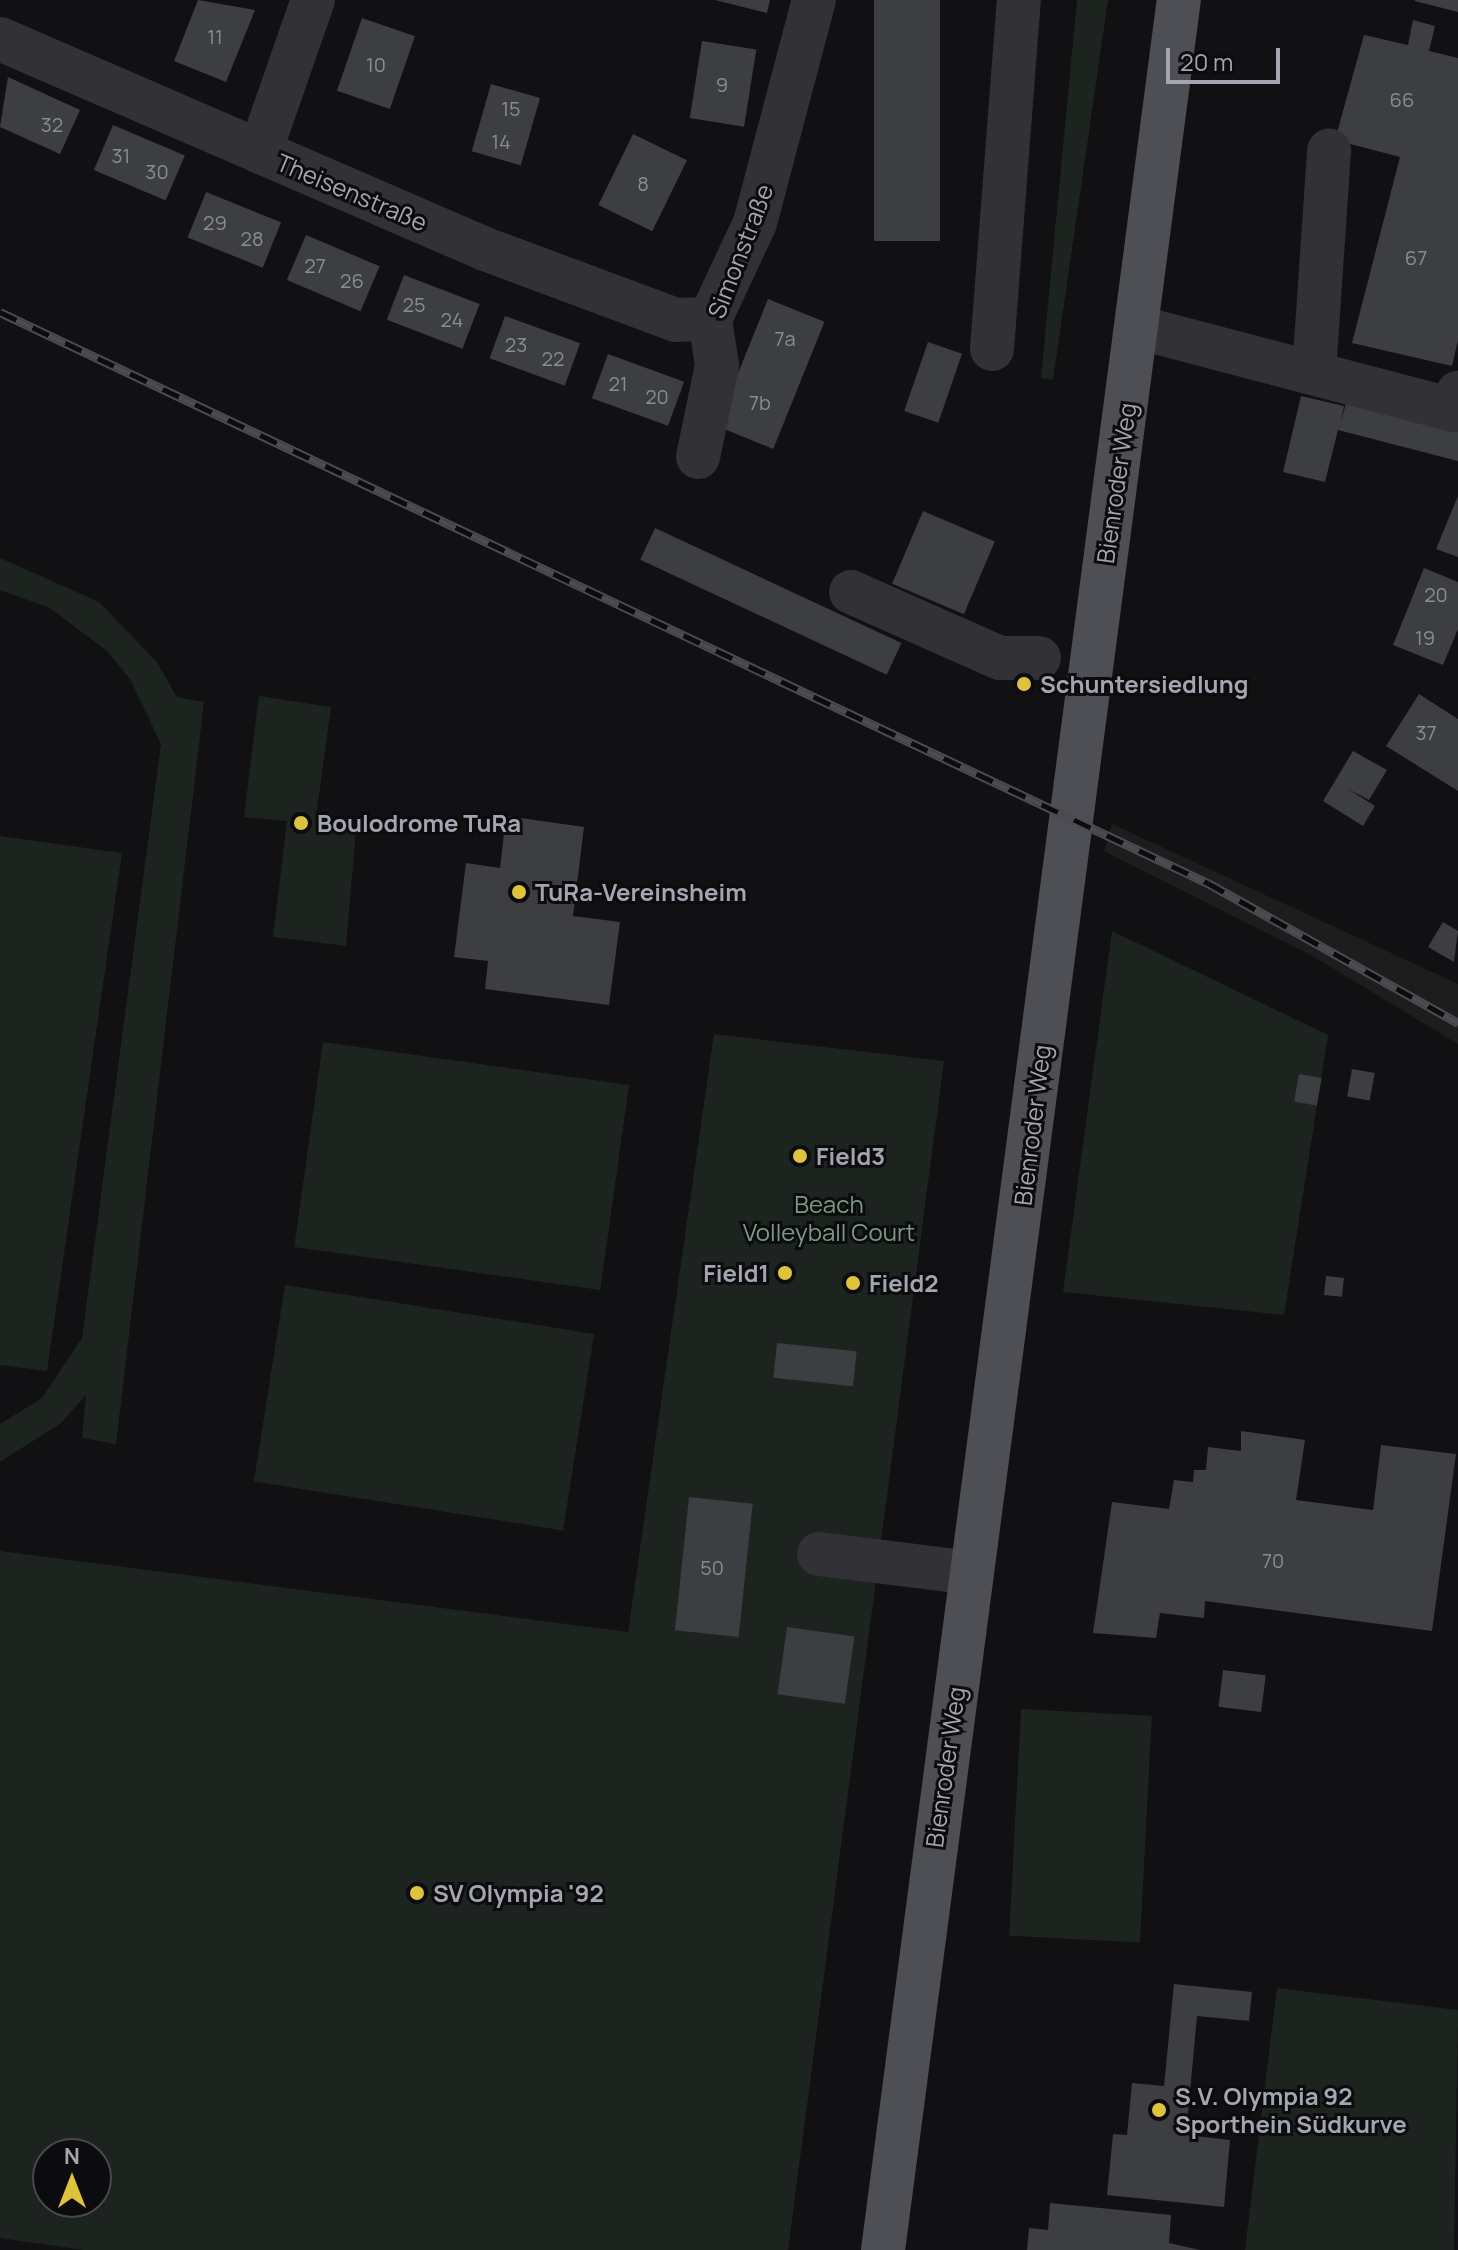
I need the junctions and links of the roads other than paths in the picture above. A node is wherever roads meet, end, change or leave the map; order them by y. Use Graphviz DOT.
graph roads {
  1 [pos="313,0"];
  2 [pos="814,0"];
  3 [pos="1019,0"];
  4 [pos="1179,0"];
  5 [pos="0,39"];
  6 [pos="1329,151"];
  7 [pos="260,152"];
  8 [pos="710,319"];
  9 [pos="1137,327"];
  10 [pos="992,349"];
  11 [pos="1314,372"];
  12 [pos="1458,393"];
  13 [pos="698,457"];
  14 [pos="851,592"];
  15 [pos="1039,658"];
  16 [pos="819,1554"];
  17 [pos="972,1573"];
  18 [pos="883,2250"];
  1 -- 7 [label="street"];
  2 -- 8 [label="street, Simonstraße"];
  3 -- 10 [label="street"];
  4 -- 9 [label="main road, Bienroder Weg"];
  5 -- 7 [label="street, Theisenstraße"];
  6 -- 11 [label="street"];
  7 -- 8 [label="street, Theisenstraße"];
  8 -- 13 [label="street, Simonstraße"];
  9 -- 11 [label="street"];
  9 -- 17 [label="main road, Bienroder Weg"];
  11 -- 12 [label="street"];
  14 -- 15 [label="street"];
  16 -- 17 [label="street"];
  17 -- 18 [label="main road, Bienroder Weg"];
}
